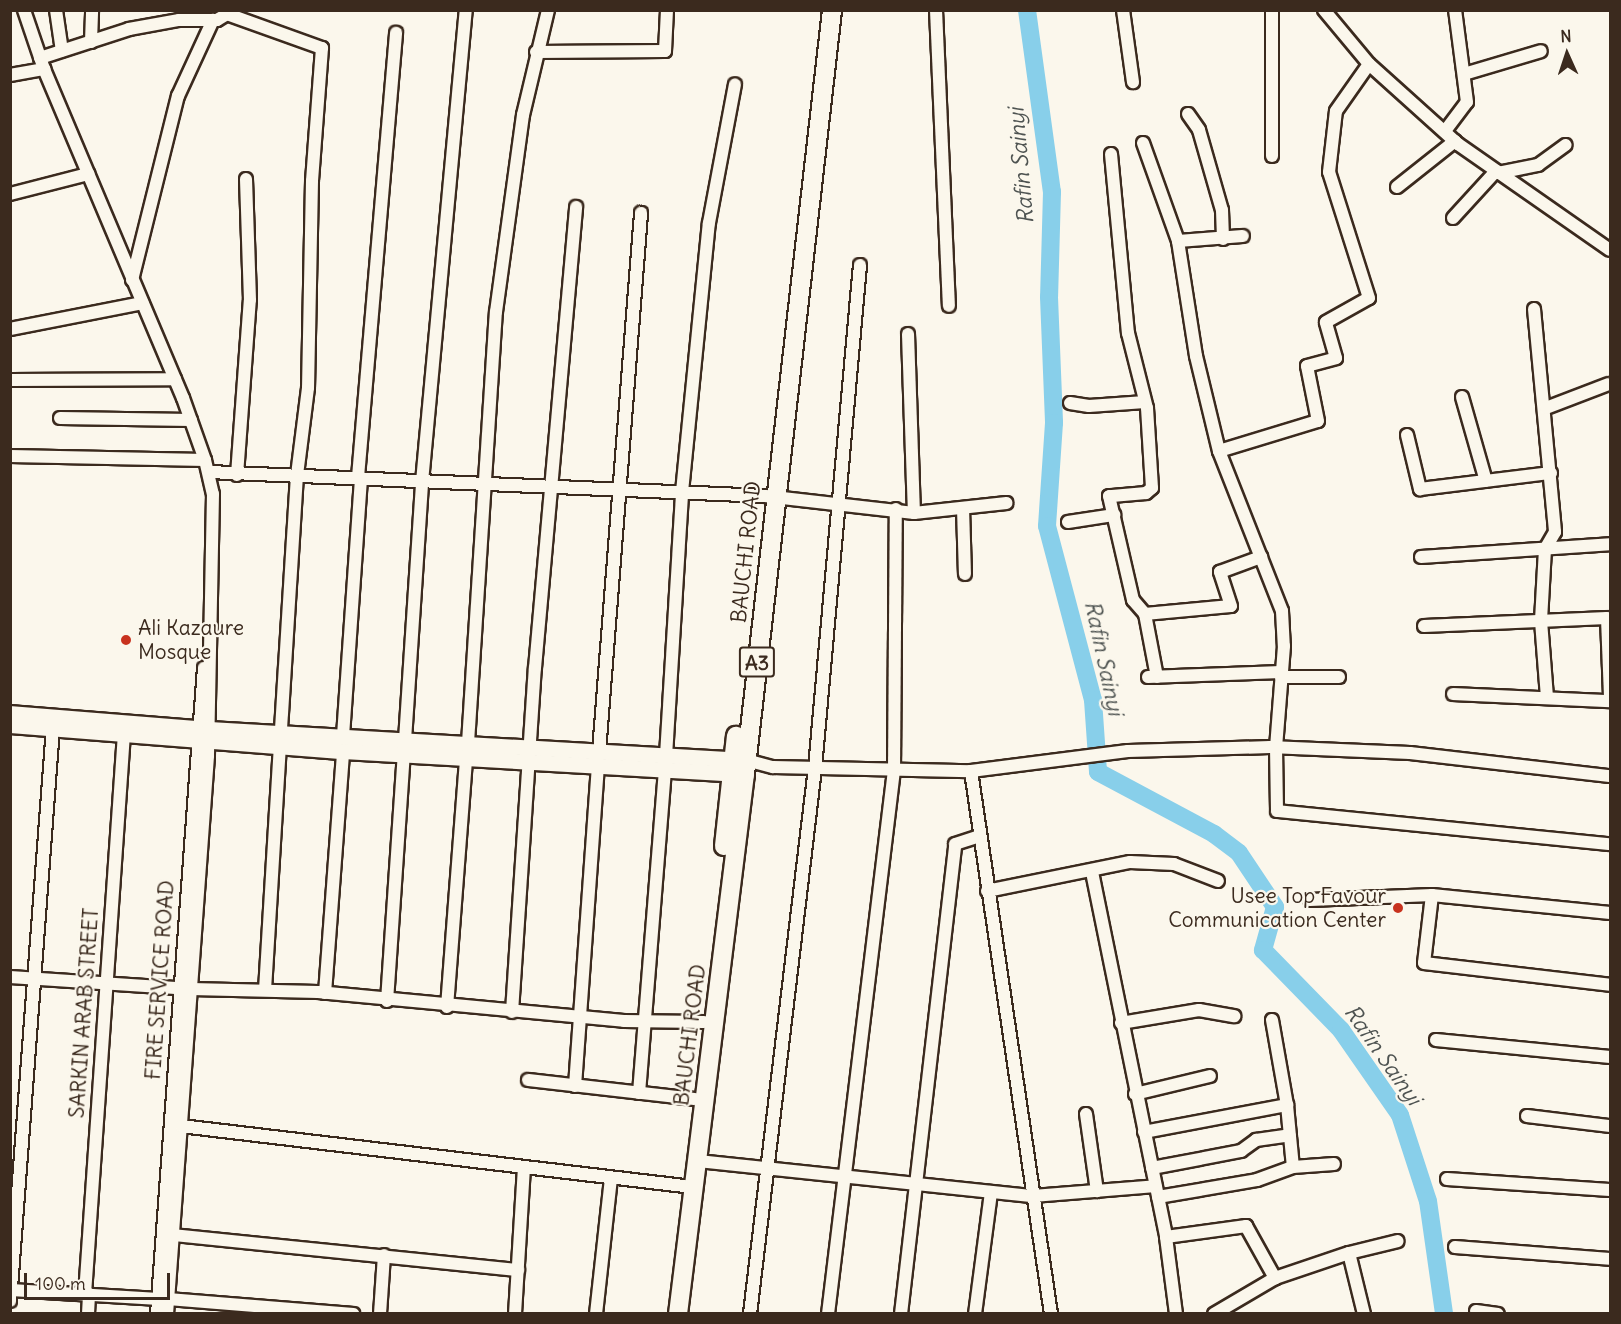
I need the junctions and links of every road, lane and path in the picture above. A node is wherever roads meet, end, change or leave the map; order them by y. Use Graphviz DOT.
graph roads {
  1 [pos="24,10"];
  2 [pos="56,10"];
  3 [pos="92,10"];
  4 [pos="466,10"];
  5 [pos="548,10"];
  6 [pos="667,10"];
  7 [pos="819,10"];
  8 [pos="832,10"];
  9 [pos="936,10"];
  10 [pos="1123,10"];
  11 [pos="1272,10"];
  12 [pos="1324,10"];
  13 [pos="1455,10"];
  14 [pos="188,15"];
  15 [pos="213,20"];
  16 [pos="396,33"];
  17 [pos="91,42"];
  18 [pos="62,51"];
  19 [pos="1541,51"];
  20 [pos="536,52"];
  21 [pos="42,63"];
  22 [pos="1369,64"];
  23 [pos="1464,74"];
  24 [pos="10,75"];
  25 [pos="1133,82"];
  26 [pos="735,84"];
  27 [pos="1188,114"];
  28 [pos="1445,131"];
  29 [pos="1455,141"];
  30 [pos="1143,143"];
  31 [pos="1566,145"];
  32 [pos="1111,154"];
  33 [pos="1272,156"];
  34 [pos="1497,172"];
  35 [pos="88,174"];
  36 [pos="246,179"];
  37 [pos="1397,187"];
  38 [pos="10,194"];
  39 [pos="576,207"];
  40 [pos="641,213"];
  41 [pos="1452,218"];
  42 [pos="1243,236"];
  43 [pos="1223,239"];
  44 [pos="1178,241"];
  45 [pos="1611,250"];
  46 [pos="860,265"];
  47 [pos="132,280"];
  48 [pos="142,303"];
  49 [pos="949,306"];
  50 [pos="1534,309"];
  51 [pos="10,329"];
  52 [pos="908,334"];
  53 [pos="175,379"];
  54 [pos="10,380"];
  55 [pos="1609,384"];
  56 [pos="1462,397"];
  57 [pos="1145,402"];
  58 [pos="1070,403"];
  59 [pos="1546,408"];
  60 [pos="60,418"];
  61 [pos="191,420"];
  62 [pos="1407,435"];
  63 [pos="1219,450"];
  64 [pos="10,456"];
  65 [pos="206,460"];
  66 [pos="209,472"];
  67 [pos="1551,473"];
  68 [pos="297,475"];
  69 [pos="237,476"];
  70 [pos="359,477"];
  71 [pos="1486,481"];
  72 [pos="422,482"];
  73 [pos="484,486"];
  74 [pos="550,488"];
  75 [pos="618,490"];
  76 [pos="682,492"];
  77 [pos="770,496"];
  78 [pos="1006,503"];
  79 [pos="838,504"];
  80 [pos="963,508"];
  81 [pos="896,509"];
  82 [pos="914,513"];
  83 [pos="1114,515"];
  84 [pos="1068,522"];
  85 [pos="1611,544"];
  86 [pos="1545,549"];
  87 [pos="1261,557"];
  88 [pos="1421,557"];
  89 [pos="964,574"];
  90 [pos="1145,614"];
  91 [pos="1609,616"];
  92 [pos="1541,621"];
  93 [pos="1424,626"];
  94 [pos="1281,674"];
  95 [pos="1339,677"];
  96 [pos="1453,694"];
  97 [pos="1547,698"];
  98 [pos="1611,699"];
  99 [pos="10,713"];
  100 [pos="10,725"];
  101 [pos="53,728"];
  102 [pos="124,734"];
  103 [pos="203,735"];
  104 [pos="281,739"];
  105 [pos="343,744"];
  106 [pos="404,746"];
  107 [pos="1276,747"];
  108 [pos="467,750"];
  109 [pos="532,754"];
  110 [pos="599,760"];
  111 [pos="665,763"];
  112 [pos="744,767"];
  113 [pos="815,768"];
  114 [pos="894,770"];
  115 [pos="971,771"];
  116 [pos="1611,776"];
  117 [pos="979,836"];
  118 [pos="1611,844"];
  119 [pos="1092,872"];
  120 [pos="1218,881"];
  121 [pos="987,891"];
  122 [pos="1432,895"];
  123 [pos="1310,900"];
  124 [pos="1611,913"];
  125 [pos="10,977"];
  126 [pos="34,979"];
  127 [pos="106,983"];
  128 [pos="1611,985"];
  129 [pos="185,989"];
  130 [pos="265,990"];
  131 [pos="325,993"];
  132 [pos="387,1001"];
  133 [pos="447,1006"];
  134 [pos="512,1012"];
  135 [pos="1234,1016"];
  136 [pos="579,1018"];
  137 [pos="1272,1020"];
  138 [pos="645,1022"];
  139 [pos="704,1022"];
  140 [pos="1121,1023"];
  141 [pos="1436,1040"];
  142 [pos="1611,1057"];
  143 [pos="1210,1076"];
  144 [pos="528,1080"];
  145 [pos="574,1086"];
  146 [pos="639,1093"];
  147 [pos="1135,1094"];
  148 [pos="695,1099"];
  149 [pos="1287,1105"];
  150 [pos="1086,1114"];
  151 [pos="1527,1116"];
  152 [pos="181,1126"];
  153 [pos="1611,1126"];
  154 [pos="1144,1132"];
  155 [pos="1290,1135"];
  156 [pos="698,1161"];
  157 [pos="1334,1164"];
  158 [pos="768,1166"];
  159 [pos="524,1167"];
  160 [pos="1293,1167"];
  161 [pos="1152,1168"];
  162 [pos="843,1177"];
  163 [pos="611,1178"];
  164 [pos="1447,1179"];
  165 [pos="916,1185"];
  166 [pos="684,1186"];
  167 [pos="1611,1190"];
  168 [pos="1097,1191"];
  169 [pos="990,1192"];
  170 [pos="1157,1192"];
  171 [pos="1033,1196"];
  172 [pos="173,1235"];
  173 [pos="1166,1237"];
  174 [pos="1398,1241"];
  175 [pos="1455,1247"];
  176 [pos="1349,1253"];
  177 [pos="384,1255"];
  178 [pos="1611,1259"];
  179 [pos="518,1270"];
  180 [pos="1275,1278"];
  181 [pos="11,1290"];
  182 [pos="87,1294"];
  183 [pos="163,1299"];
  184 [pos="10,1301"];
  185 [pos="1476,1311"];
  186 [pos="88,1314"];
  187 [pos="158,1314"];
  188 [pos="167,1314"];
  189 [pos="353,1314"];
  190 [pos="380,1314"];
  191 [pos="515,1314"];
  192 [pos="596,1314"];
  193 [pos="669,1314"];
  194 [pos="678,1314"];
  195 [pos="750,1314"];
  196 [pos="828,1314"];
  197 [pos="901,1314"];
  198 [pos="975,1314"];
  199 [pos="1051,1314"];
  200 [pos="1176,1314"];
  201 [pos="1214,1314"];
  202 [pos="1364,1314"];
  203 [pos="1498,1314"];
  1 -- 21 [label="street, FIRE SERVICE ROAD"];
  2 -- 18 [label="street"];
  3 -- 17 [label="street"];
  4 -- 72 [label="street"];
  5 -- 20 [label="street"];
  6 -- 20 [label="street"];
  7 -- 77 [label="highway, BAUCHI ROAD / A3"];
  8 -- 77 [label="highway, BAUCHI ROAD / A3"];
  9 -- 49 [label="street"];
  10 -- 25 [label="street"];
  11 -- 33 [label="street"];
  12 -- 22 [label="street"];
  13 -- 23 [label="street"];
  14 -- 15 [label="street"];
  14 -- 17 [label="street"];
  15 -- 47 [label="street"];
  15 -- 68 [label="street"];
  16 -- 70 [label="street"];
  17 -- 18 [label="street"];
  18 -- 21 [label="street"];
  19 -- 23 [label="street"];
  20 -- 73 [label="street"];
  21 -- 24 [label="street"];
  21 -- 35 [label="street, FIRE SERVICE ROAD"];
  22 -- 28 [label="street"];
  22 -- 63 [label="street"];
  23 -- 28 [label="street"];
  26 -- 76 [label="street"];
  27 -- 43 [label="street"];
  28 -- 29 [label="street"];
  29 -- 34 [label="street"];
  29 -- 37 [label="street"];
  30 -- 44 [label="street"];
  31 -- 34 [label="street"];
  32 -- 57 [label="street"];
  34 -- 41 [label="street"];
  34 -- 45 [label="street"];
  35 -- 38 [label="street"];
  35 -- 47 [label="street, FIRE SERVICE ROAD"];
  36 -- 69 [label="street"];
  39 -- 74 [label="street"];
  40 -- 75 [label="street"];
  42 -- 43 [label="street"];
  43 -- 44 [label="street"];
  44 -- 63 [label="street"];
  46 -- 79 [label="street"];
  47 -- 48 [label="street, FIRE SERVICE ROAD"];
  48 -- 51 [label="street"];
  48 -- 53 [label="street, FIRE SERVICE ROAD"];
  50 -- 59 [label="street"];
  52 -- 82 [label="street"];
  53 -- 54 [label="street"];
  53 -- 61 [label="street, FIRE SERVICE ROAD"];
  55 -- 59 [label="street"];
  56 -- 71 [label="street"];
  57 -- 58 [label="street"];
  57 -- 83 [label="street"];
  59 -- 67 [label="street"];
  60 -- 61 [label="street"];
  61 -- 65 [label="street, FIRE SERVICE ROAD"];
  62 -- 71 [label="street"];
  63 -- 87 [label="street"];
  64 -- 65 [label="street"];
  65 -- 66 [label="street, FIRE SERVICE ROAD"];
  66 -- 69 [label="street"];
  66 -- 103 [label="street, FIRE SERVICE ROAD"];
  67 -- 71 [label="street"];
  67 -- 86 [label="street"];
  68 -- 69 [label="street"];
  68 -- 70 [label="street"];
  68 -- 104 [label="street"];
  70 -- 72 [label="street"];
  70 -- 105 [label="street"];
  72 -- 73 [label="street"];
  72 -- 106 [label="street"];
  73 -- 74 [label="street"];
  73 -- 108 [label="street"];
  74 -- 75 [label="street"];
  74 -- 109 [label="street"];
  75 -- 76 [label="street"];
  75 -- 110 [label="street"];
  76 -- 77 [label="street"];
  76 -- 111 [label="street"];
  77 -- 79 [label="street"];
  77 -- 112 [label="highway, BAUCHI ROAD / A3"];
  78 -- 80 [label="street"];
  79 -- 81 [label="street"];
  79 -- 113 [label="street"];
  80 -- 82 [label="street"];
  80 -- 89 [label="street"];
  81 -- 82 [label="street"];
  81 -- 114 [label="street"];
  83 -- 84 [label="street"];
  83 -- 90 [label="street"];
  85 -- 86 [label="street"];
  86 -- 88 [label="street"];
  86 -- 92 [label="street"];
  87 -- 90 [label="street"];
  87 -- 94 [label="street"];
  90 -- 94 [label="street"];
  91 -- 92 [label="street"];
  91 -- 98 [label="street"];
  92 -- 93 [label="street"];
  92 -- 97 [label="street"];
  94 -- 95 [label="street"];
  94 -- 107 [label="street"];
  96 -- 97 [label="street"];
  97 -- 98 [label="street"];
  99 -- 103 [label="main road"];
  100 -- 101 [label="main road"];
  101 -- 102 [label="main road"];
  101 -- 126 [label="street"];
  102 -- 103 [label="main road"];
  102 -- 127 [label="street, SARKIN ARAB STREET"];
  103 -- 104 [label="main road"];
  103 -- 129 [label="street, FIRE SERVICE ROAD"];
  104 -- 105 [label="main road"];
  104 -- 130 [label="street"];
  105 -- 106 [label="main road"];
  105 -- 131 [label="street"];
  106 -- 108 [label="main road"];
  106 -- 132 [label="street"];
  107 -- 115 [label="street"];
  107 -- 116 [label="street"];
  107 -- 118 [label="street"];
  108 -- 109 [label="main road"];
  108 -- 133 [label="street"];
  109 -- 110 [label="main road"];
  109 -- 134 [label="street"];
  110 -- 111 [label="main road"];
  110 -- 136 [label="street"];
  111 -- 112 [label="main road"];
  111 -- 138 [label="street"];
  112 -- 113 [label="street"];
  112 -- 139 [label="highway, BAUCHI ROAD / A3"];
  112 -- 156 [label="highway, BAUCHI ROAD / A3"];
  113 -- 114 [label="street"];
  113 -- 158 [label="street"];
  114 -- 115 [label="street"];
  114 -- 162 [label="street"];
  115 -- 117 [label="street"];
  117 -- 121 [label="street"];
  117 -- 165 [label="street"];
  119 -- 120 [label="street"];
  119 -- 121 [label="street"];
  119 -- 140 [label="street"];
  121 -- 171 [label="street"];
  122 -- 123 [label="street"];
  122 -- 124 [label="street"];
  122 -- 128 [label="street"];
  125 -- 126 [label="street"];
  126 -- 127 [label="street"];
  126 -- 181 [label="street"];
  127 -- 129 [label="street"];
  127 -- 182 [label="street, SARKIN ARAB STREET"];
  129 -- 130 [label="street"];
  129 -- 152 [label="street"];
  129 -- 183 [label="street, FIRE SERVICE ROAD"];
  130 -- 131 [label="street"];
  131 -- 132 [label="street"];
  132 -- 133 [label="street"];
  133 -- 134 [label="street"];
  134 -- 136 [label="street"];
  135 -- 140 [label="street"];
  136 -- 138 [label="street"];
  136 -- 145 [label="street"];
  137 -- 149 [label="street"];
  138 -- 139 [label="street"];
  138 -- 146 [label="street"];
  139 -- 148 [label="highway, BAUCHI ROAD / A3"];
  140 -- 147 [label="street"];
  141 -- 142 [label="street"];
  143 -- 147 [label="street"];
  144 -- 145 [label="street"];
  145 -- 146 [label="street"];
  146 -- 148 [label="street"];
  147 -- 154 [label="street"];
  148 -- 166 [label="highway, BAUCHI ROAD / A3"];
  149 -- 154 [label="street"];
  149 -- 155 [label="street"];
  150 -- 168 [label="street"];
  151 -- 153 [label="street"];
  152 -- 159 [label="street"];
  152 -- 172 [label="street"];
  154 -- 161 [label="street"];
  155 -- 160 [label="street"];
  155 -- 161 [label="street"];
  156 -- 158 [label="street"];
  156 -- 194 [label="highway, BAUCHI ROAD / A3"];
  157 -- 160 [label="street"];
  158 -- 162 [label="street"];
  158 -- 195 [label="street"];
  159 -- 163 [label="street"];
  159 -- 179 [label="street"];
  160 -- 170 [label="street"];
  161 -- 170 [label="street"];
  162 -- 165 [label="street"];
  162 -- 196 [label="street"];
  163 -- 166 [label="street"];
  163 -- 192 [label="street"];
  164 -- 167 [label="street"];
  165 -- 169 [label="street"];
  165 -- 197 [label="street"];
  166 -- 193 [label="highway, BAUCHI ROAD / A3"];
  168 -- 170 [label="street"];
  168 -- 171 [label="street"];
  169 -- 171 [label="street"];
  169 -- 198 [label="street"];
  170 -- 173 [label="street"];
  171 -- 199 [label="street"];
  172 -- 177 [label="street"];
  172 -- 183 [label="street"];
  173 -- 180 [label="street"];
  173 -- 200 [label="street"];
  174 -- 176 [label="street"];
  175 -- 178 [label="street"];
  176 -- 180 [label="street"];
  176 -- 202 [label="street"];
  177 -- 179 [label="street"];
  177 -- 190 [label="street"];
  179 -- 191 [label="street"];
  180 -- 201 [label="street"];
  181 -- 182 [label="street"];
  181 -- 184 [label="street"];
  182 -- 183 [label="street"];
  182 -- 186 [label="street, SARKIN ARAB STREET"];
  183 -- 187 [label="street, FIRE SERVICE ROAD"];
  183 -- 188 [label="street"];
  183 -- 189 [label="street"];
  185 -- 203 [label="street"];
}
